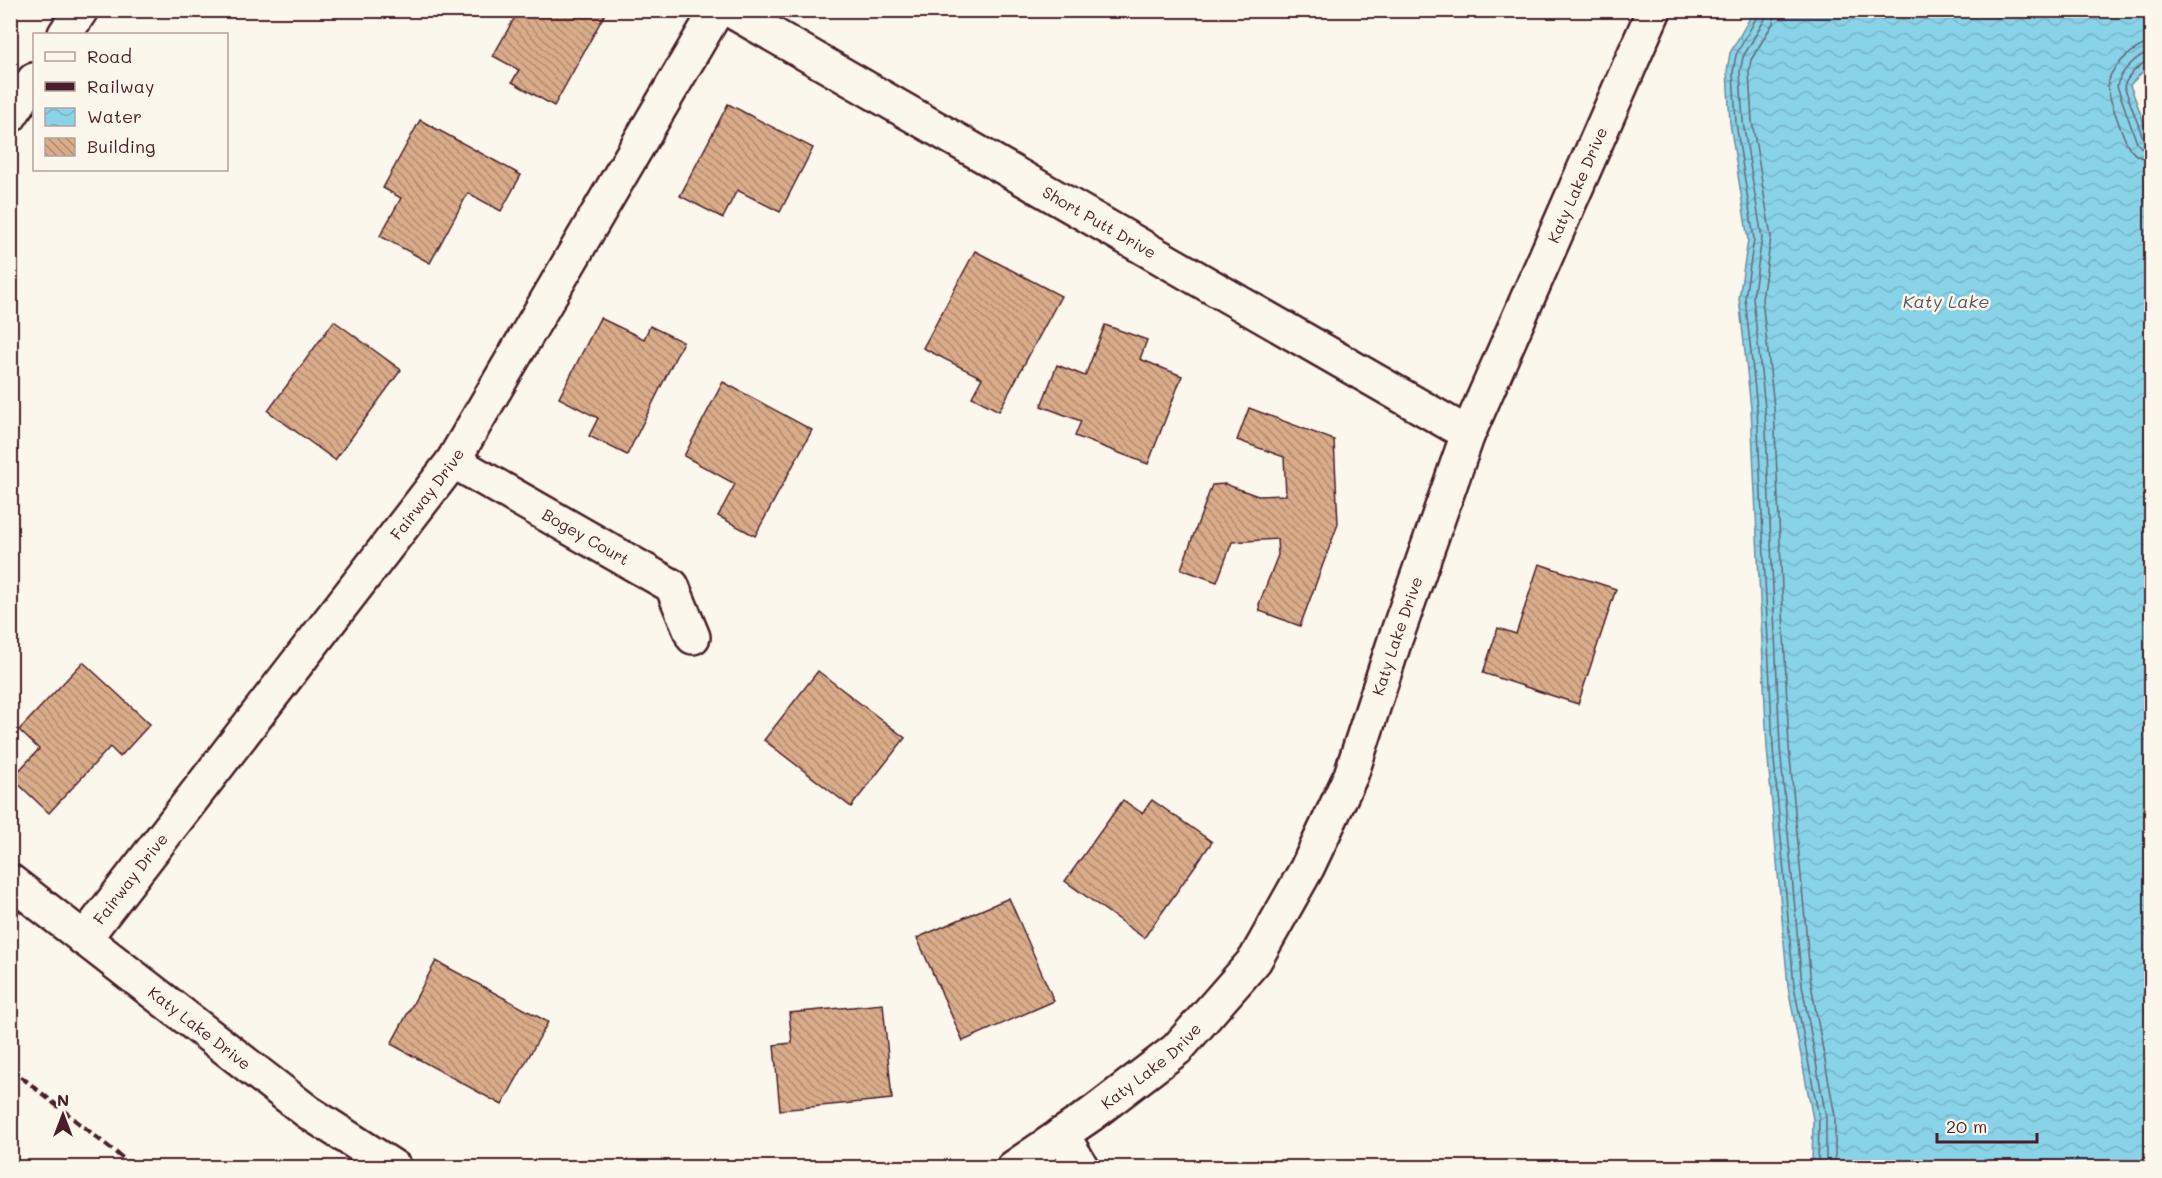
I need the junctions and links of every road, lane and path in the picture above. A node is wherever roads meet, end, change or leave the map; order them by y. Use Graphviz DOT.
graph roads {
  1 [pos="81,10"];
  2 [pos="717,10"];
  3 [pos="730,10"];
  4 [pos="1654,10"];
  5 [pos="66,33"];
  6 [pos="33,82"];
  7 [pos="10,117"];
  8 [pos="1468,434"];
  9 [pos="453,461"];
  10 [pos="693,637"];
  11 [pos="10,881"];
  12 [pos="84,939"];
  13 [pos="1062,1134"];
  14 [pos="395,1167"];
  15 [pos="1013,1167"];
  16 [pos="1082,1167"];
  1 -- 5 [label="street"];
  2 -- 9 [label="street, Fairway Drive"];
  3 -- 8 [label="street, Short Putt Drive"];
  4 -- 8 [label="street, Katy Lake Drive"];
  6 -- 7 [label="street"];
  8 -- 13 [label="street, Katy Lake Drive"];
  9 -- 10 [label="street, Bogey Court"];
  9 -- 12 [label="street, Fairway Drive"];
  11 -- 12 [label="street, Katy Lake Drive"];
  12 -- 14 [label="street, Katy Lake Drive"];
  13 -- 15 [label="street, Katy Lake Drive"];
  13 -- 16 [label="street"];
}
